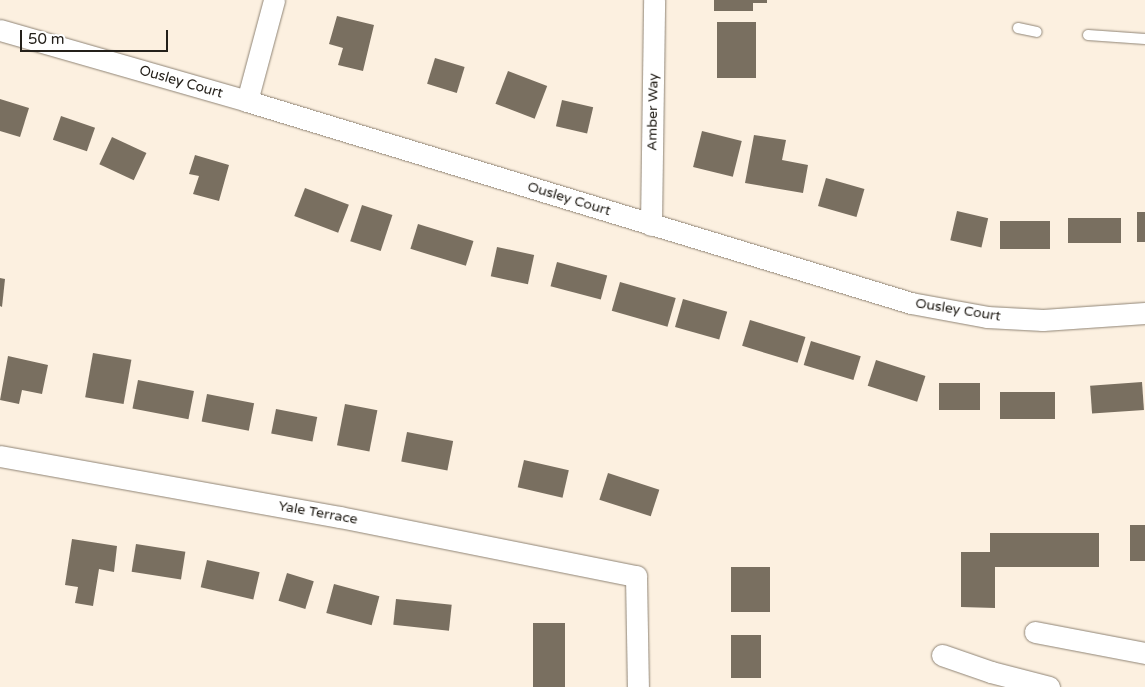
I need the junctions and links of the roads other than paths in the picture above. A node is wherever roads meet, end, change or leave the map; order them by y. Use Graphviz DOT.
graph roads {
  1 [pos="274,0"];
  2 [pos="654,0"];
  3 [pos="1018,28"];
  4 [pos="0,30"];
  5 [pos="1037,32"];
  6 [pos="1088,34"];
  7 [pos="1145,39"];
  8 [pos="248,101"];
  9 [pos="651,225"];
  10 [pos="1145,313"];
  11 [pos="0,456"];
  12 [pos="1035,632"];
  13 [pos="1145,653"];
  14 [pos="942,655"];
  15 [pos="638,687"];
  16 [pos="1049,687"];
  1 -- 8 [label="street"];
  2 -- 9 [label="street, Amber Way"];
  3 -- 5 [label="lane"];
  4 -- 8 [label="street, Ousley Court"];
  6 -- 7 [label="lane"];
  8 -- 9 [label="street, Ousley Court"];
  9 -- 10 [label="street, Ousley Court"];
  11 -- 15 [label="street, Yale Terrace"];
  12 -- 13 [label="street"];
  14 -- 16 [label="street"];
}
